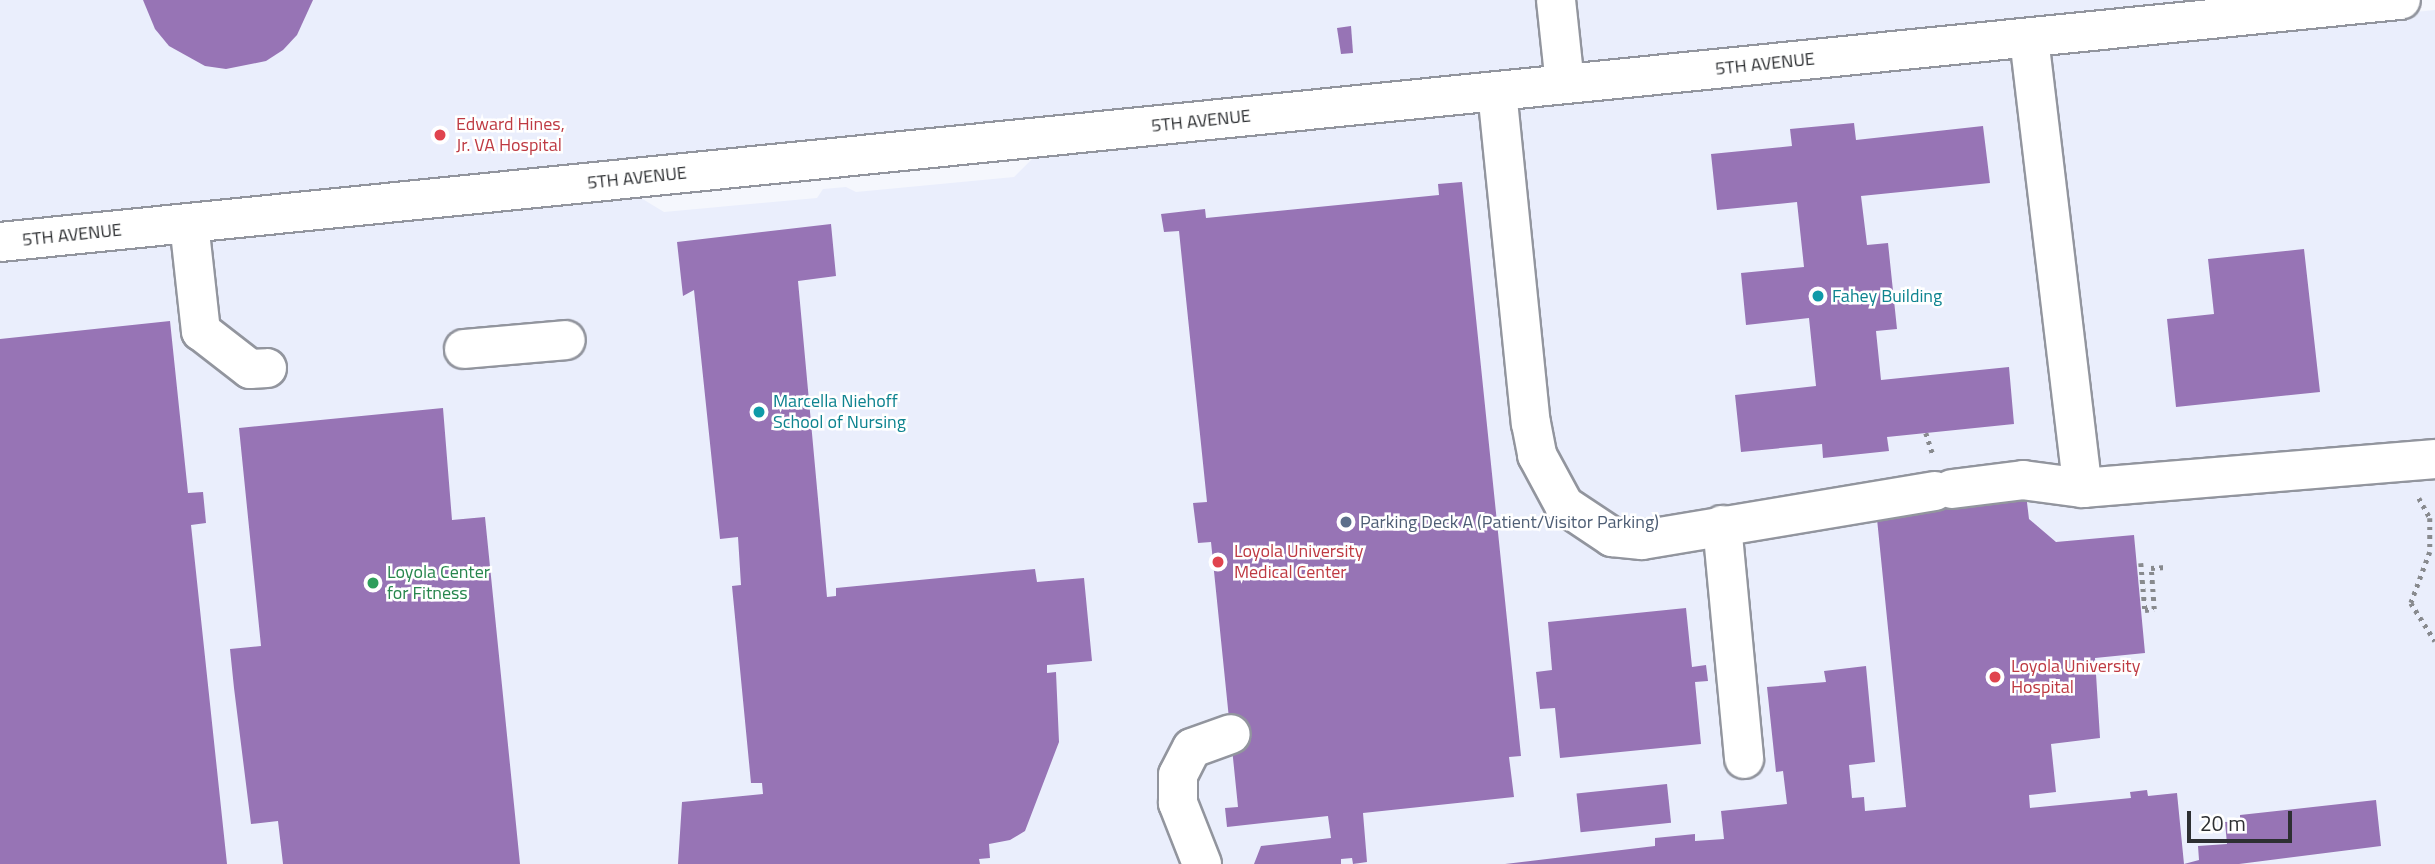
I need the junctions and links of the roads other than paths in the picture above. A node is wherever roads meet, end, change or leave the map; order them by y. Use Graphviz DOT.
graph roads {
  1 [pos="1556,0"];
  2 [pos="2401,0"];
  3 [pos="2029,37"];
  4 [pos="1565,85"];
  5 [pos="1497,91"];
  6 [pos="189,223"];
  7 [pos="0,242"];
  8 [pos="566,340"];
  9 [pos="464,349"];
  10 [pos="267,368"];
  11 [pos="2424,473"];
  12 [pos="2083,488"];
  13 [pos="1723,525"];
  14 [pos="1231,734"];
  15 [pos="1744,759"];
  16 [pos="1202,864"];
  1 -- 4 [label="street"];
  2 -- 3 [label="street, 5TH AVENUE"];
  3 -- 4 [label="street, 5TH AVENUE"];
  3 -- 12 [label="street"];
  4 -- 5 [label="street, 5TH AVENUE"];
  5 -- 6 [label="street, 5TH AVENUE"];
  5 -- 13 [label="street"];
  6 -- 7 [label="street, 5TH AVENUE"];
  6 -- 10 [label="street"];
  8 -- 9 [label="street"];
  11 -- 12 [label="street"];
  12 -- 13 [label="street"];
  13 -- 15 [label="street"];
  14 -- 16 [label="street"];
}
